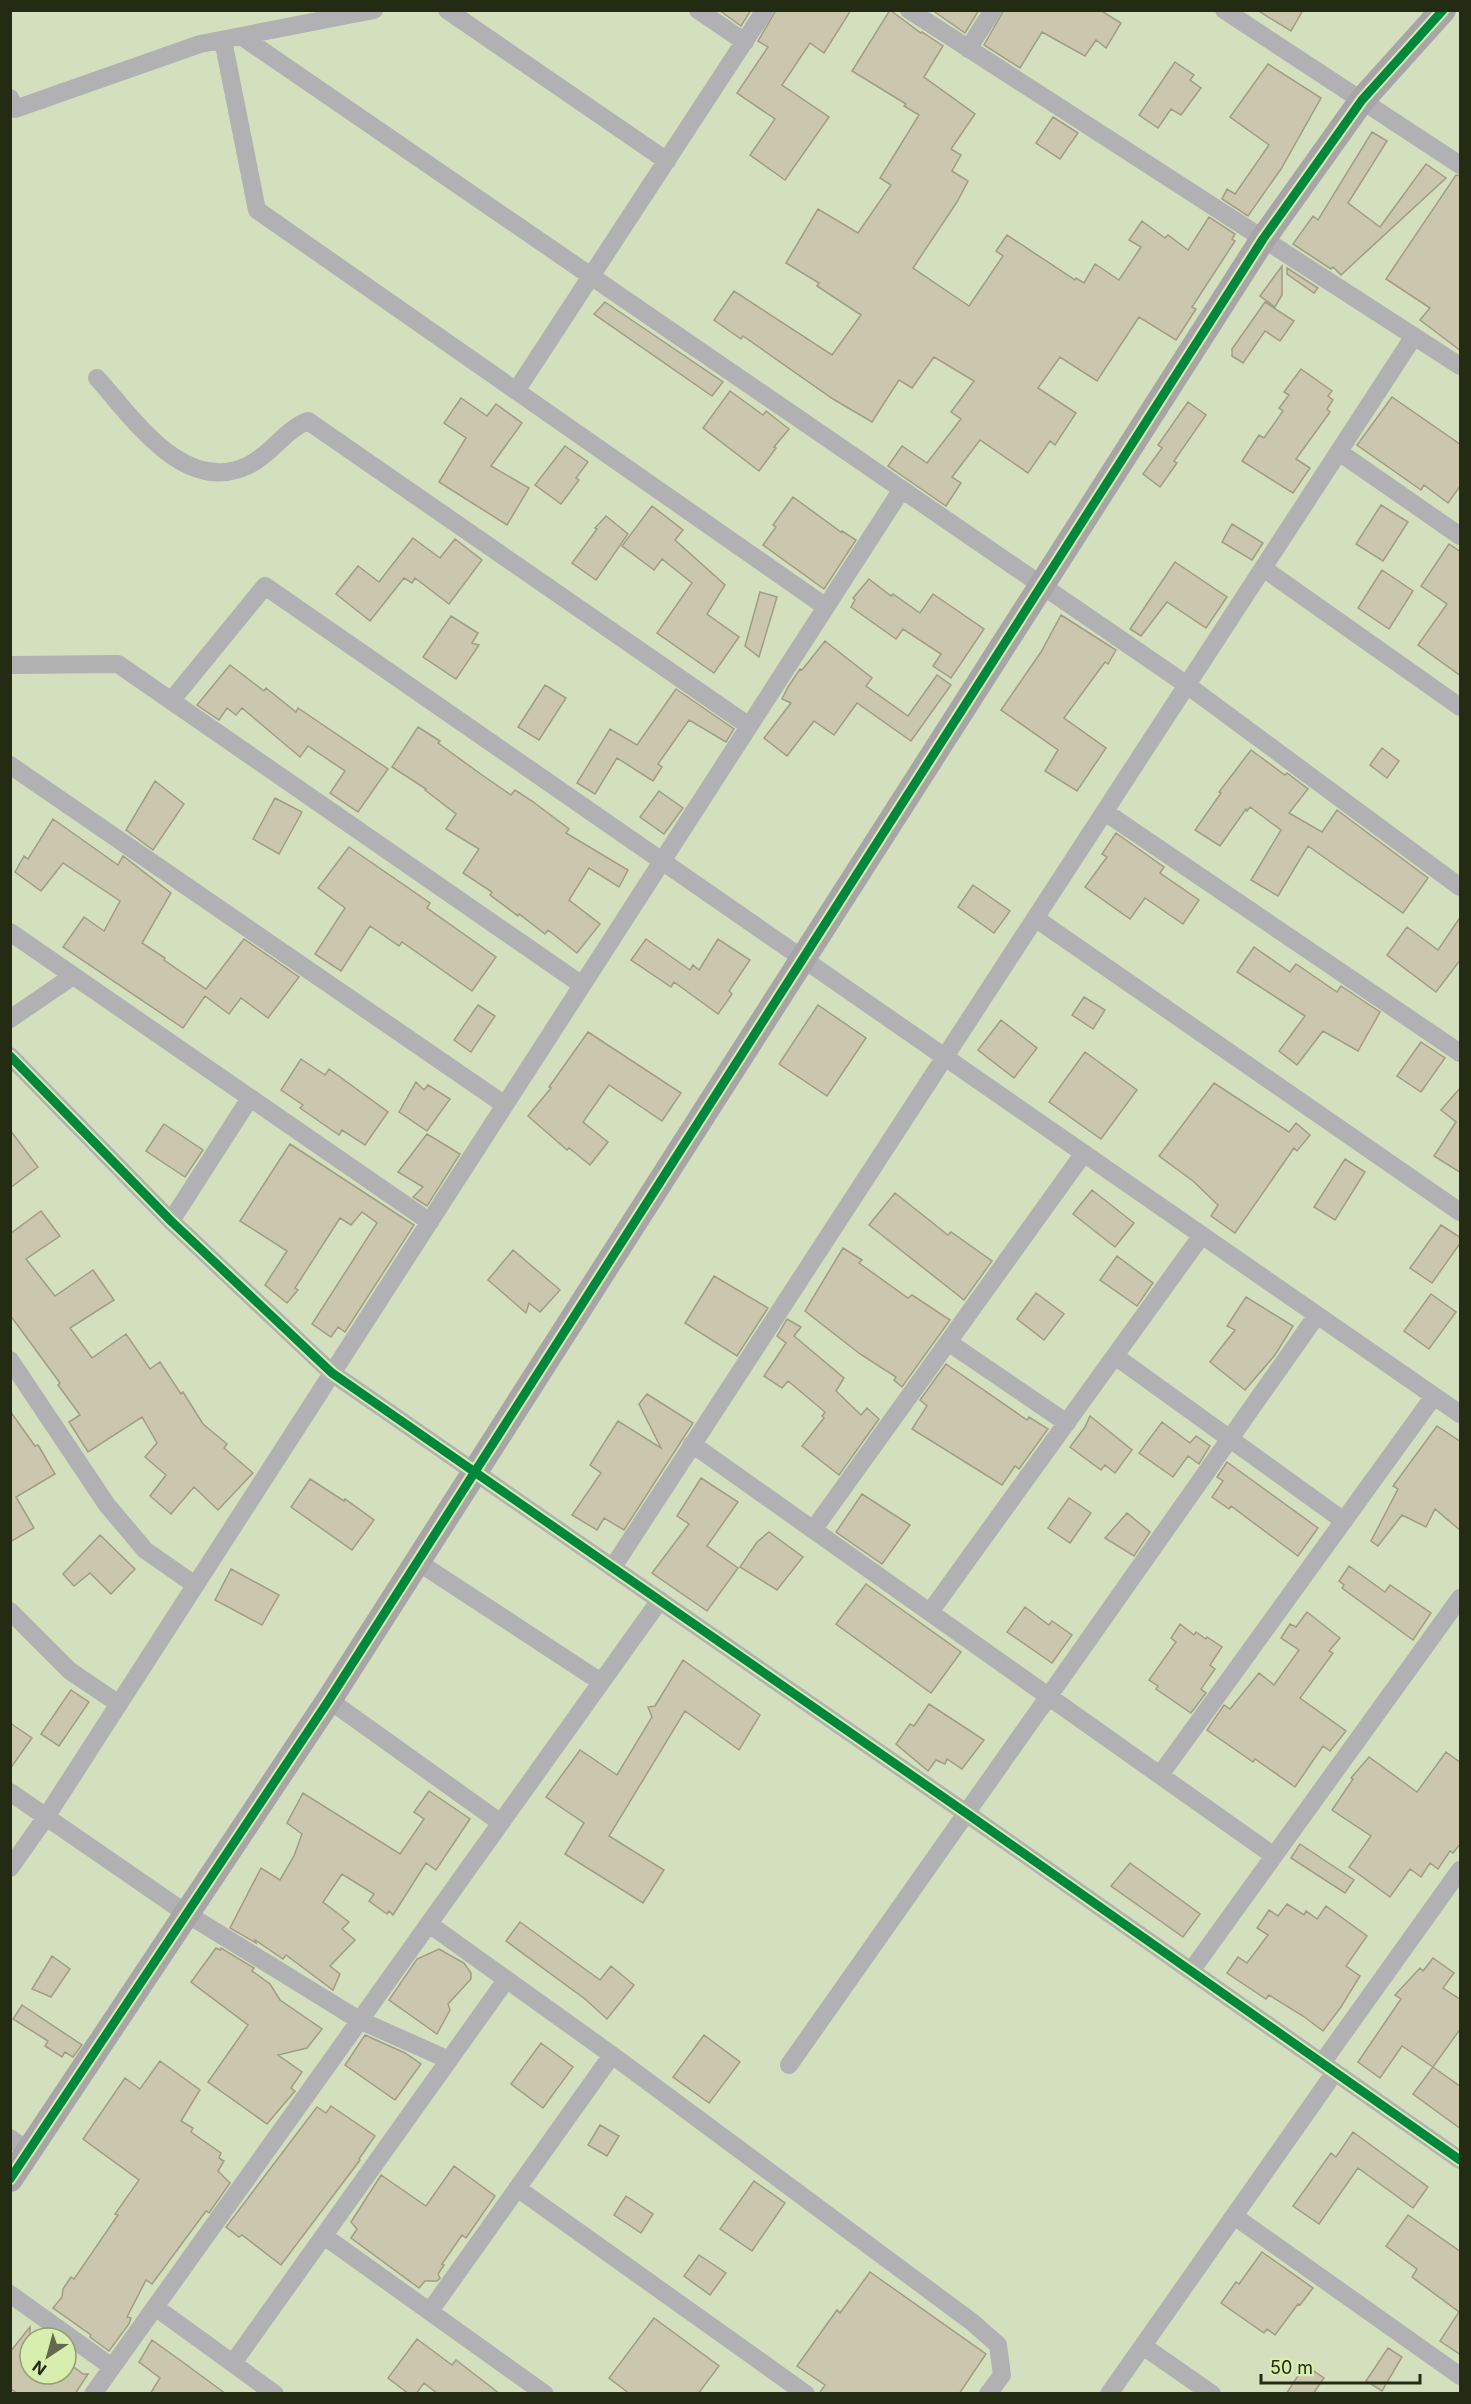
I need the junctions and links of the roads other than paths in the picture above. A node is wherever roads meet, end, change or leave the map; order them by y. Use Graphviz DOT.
graph roads {
  1 [pos="374,10"];
  2 [pos="447,10"];
  3 [pos="698,10"];
  4 [pos="765,10"];
  5 [pos="909,10"];
  6 [pos="993,10"];
  7 [pos="1224,10"];
  8 [pos="1443,10"];
  9 [pos="242,36"];
  10 [pos="223,40"];
  11 [pos="745,42"];
  12 [pos="968,49"];
  13 [pos="10,98"];
  14 [pos="1362,100"];
  15 [pos="667,161"];
  16 [pos="1461,165"];
  17 [pos="1263,239"];
  18 [pos="591,276"];
  19 [pos="1414,336"];
  20 [pos="1461,366"];
  21 [pos="97,378"];
  22 [pos="516,391"];
  23 [pos="1338,452"];
  24 [pos="902,489"];
  25 [pos="1461,536"];
  26 [pos="1263,568"];
  27 [pos="1042,586"];
  28 [pos="826,608"];
  29 [pos="10,665"];
  30 [pos="1187,685"];
  31 [pos="171,701"];
  32 [pos="1461,707"];
  33 [pos="749,726"];
  34 [pos="10,765"];
  35 [pos="1105,812"];
  36 [pos="662,861"];
  37 [pos="1461,887"];
  38 [pos="1035,918"];
  39 [pos="10,932"];
  40 [pos="803,959"];
  41 [pos="73,976"];
  42 [pos="582,985"];
  43 [pos="10,1019"];
  44 [pos="1461,1053"];
  45 [pos="10,1056"];
  46 [pos="945,1057"];
  47 [pos="250,1098"];
  48 [pos="505,1105"];
  49 [pos="1084,1153"];
  50 [pos="1461,1212"];
  51 [pos="171,1221"];
  52 [pos="430,1222"];
  53 [pos="1202,1235"];
  54 [pos="1317,1315"];
  55 [pos="948,1342"];
  56 [pos="1115,1356"];
  57 [pos="10,1360"];
  58 [pos="332,1373"];
  59 [pos="1434,1396"];
  60 [pos="1461,1414"];
  61 [pos="1067,1423"];
  62 [pos="1230,1438"];
  63 [pos="692,1444"];
  64 [pos="476,1471"];
  65 [pos="1344,1521"];
  66 [pos="813,1530"];
  67 [pos="418,1562"];
  68 [pos="613,1567"];
  69 [pos="195,1585"];
  70 [pos="1461,1598"];
  71 [pos="660,1600"];
  72 [pos="10,1611"];
  73 [pos="930,1612"];
  74 [pos="601,1682"];
  75 [pos="1048,1696"];
  76 [pos="329,1700"];
  77 [pos="119,1704"];
  78 [pos="1160,1775"];
  79 [pos="10,1792"];
  80 [pos="966,1813"];
  81 [pos="46,1817"];
  82 [pos="501,1822"];
  83 [pos="1274,1856"];
  84 [pos="10,1868"];
  85 [pos="1461,1870"];
  86 [pos="187,1914"];
  87 [pos="429,1924"];
  88 [pos="1191,1971"];
  89 [pos="506,1980"];
  90 [pos="359,2020"];
  91 [pos="612,2055"];
  92 [pos="448,2060"];
  93 [pos="789,2065"];
  94 [pos="1328,2068"];
  95 [pos="20,2145"];
  96 [pos="1460,2160"];
  97 [pos="10,2179"];
  98 [pos="517,2188"];
  99 [pos="1234,2216"];
  100 [pos="324,2236"];
  101 [pos="10,2294"];
  102 [pos="155,2307"];
  103 [pos="429,2311"];
  104 [pos="1143,2346"];
  105 [pos="233,2363"];
  106 [pos="112,2367"];
  107 [pos="1461,2376"];
  108 [pos="93,2394"];
  109 [pos="275,2394"];
  110 [pos="545,2394"];
  111 [pos="806,2394"];
  112 [pos="988,2394"];
  113 [pos="1109,2394"];
  114 [pos="1212,2394"];
  1 -- 9 [label="street"];
  2 -- 15 [label="street"];
  3 -- 11 [label="street"];
  4 -- 11 [label="street"];
  5 -- 12 [label="street"];
  6 -- 12 [label="street"];
  7 -- 14 [label="street"];
  8 -- 14 [label="street"];
  9 -- 10 [label="street"];
  9 -- 18 [label="street"];
  10 -- 13 [label="street"];
  10 -- 22 [label="street"];
  11 -- 15 [label="street"];
  12 -- 17 [label="street"];
  14 -- 16 [label="street"];
  14 -- 17 [label="street"];
  15 -- 18 [label="street"];
  17 -- 19 [label="street"];
  17 -- 27 [label="street"];
  18 -- 22 [label="street"];
  18 -- 24 [label="street"];
  19 -- 20 [label="street"];
  19 -- 23 [label="street"];
  21 -- 33 [label="street"];
  22 -- 28 [label="street"];
  23 -- 25 [label="street"];
  23 -- 26 [label="street"];
  24 -- 27 [label="street"];
  24 -- 28 [label="street"];
  26 -- 30 [label="street"];
  26 -- 32 [label="street"];
  27 -- 30 [label="street"];
  27 -- 40 [label="street"];
  28 -- 33 [label="street"];
  29 -- 31 [label="street"];
  30 -- 35 [label="street"];
  30 -- 37 [label="street"];
  31 -- 36 [label="street"];
  31 -- 42 [label="street"];
  33 -- 36 [label="street"];
  34 -- 48 [label="street"];
  35 -- 38 [label="street"];
  35 -- 44 [label="street"];
  36 -- 40 [label="street"];
  36 -- 42 [label="street"];
  38 -- 46 [label="street"];
  38 -- 50 [label="street"];
  39 -- 41 [label="street"];
  40 -- 46 [label="street"];
  40 -- 64 [label="street"];
  41 -- 43 [label="street"];
  41 -- 47 [label="street"];
  42 -- 48 [label="street"];
  45 -- 51 [label="street"];
  46 -- 49 [label="street"];
  46 -- 63 [label="street"];
  47 -- 51 [label="street"];
  47 -- 52 [label="street"];
  48 -- 52 [label="street"];
  49 -- 53 [label="street"];
  49 -- 55 [label="street"];
  51 -- 58 [label="street"];
  52 -- 58 [label="street"];
  53 -- 54 [label="street"];
  53 -- 56 [label="street"];
  54 -- 59 [label="street"];
  54 -- 62 [label="street"];
  55 -- 61 [label="street"];
  55 -- 66 [label="street"];
  56 -- 61 [label="street"];
  56 -- 62 [label="street"];
  57 -- 69 [label="street"];
  58 -- 64 [label="street"];
  58 -- 69 [label="street"];
  59 -- 60 [label="street"];
  59 -- 65 [label="street"];
  61 -- 73 [label="street"];
  62 -- 65 [label="street"];
  62 -- 75 [label="street"];
  63 -- 66 [label="street"];
  63 -- 68 [label="street"];
  64 -- 67 [label="street"];
  64 -- 68 [label="street"];
  65 -- 78 [label="street"];
  66 -- 73 [label="street"];
  67 -- 74 [label="street"];
  67 -- 76 [label="street"];
  68 -- 71 [label="street"];
  69 -- 77 [label="street"];
  70 -- 83 [label="street"];
  71 -- 74 [label="street"];
  71 -- 80 [label="street"];
  72 -- 77 [label="street"];
  73 -- 75 [label="street"];
  74 -- 82 [label="street"];
  75 -- 78 [label="street"];
  75 -- 80 [label="street"];
  76 -- 82 [label="street"];
  76 -- 86 [label="street"];
  77 -- 81 [label="street"];
  78 -- 83 [label="street"];
  79 -- 81 [label="street"];
  80 -- 88 [label="street"];
  80 -- 93 [label="street"];
  81 -- 84 [label="street"];
  81 -- 86 [label="street"];
  82 -- 87 [label="street"];
  83 -- 88 [label="street"];
  85 -- 94 [label="street"];
  86 -- 90 [label="street"];
  86 -- 95 [label="street"];
  87 -- 89 [label="street"];
  87 -- 90 [label="street"];
  88 -- 94 [label="street"];
  89 -- 91 [label="street"];
  89 -- 92 [label="street"];
  90 -- 92 [label="street"];
  90 -- 102 [label="street"];
  91 -- 98 [label="street"];
  91 -- 112 [label="street"];
  92 -- 100 [label="street"];
  94 -- 96 [label="street"];
  94 -- 99 [label="street"];
  95 -- 97 [label="street"];
  98 -- 103 [label="street"];
  98 -- 111 [label="street"];
  99 -- 104 [label="street"];
  99 -- 107 [label="street"];
  100 -- 103 [label="street"];
  100 -- 105 [label="street"];
  101 -- 106 [label="street"];
  102 -- 105 [label="street"];
  102 -- 106 [label="street"];
  103 -- 110 [label="street"];
  104 -- 113 [label="street"];
  104 -- 114 [label="street"];
  105 -- 109 [label="street"];
  106 -- 108 [label="street"];
}
